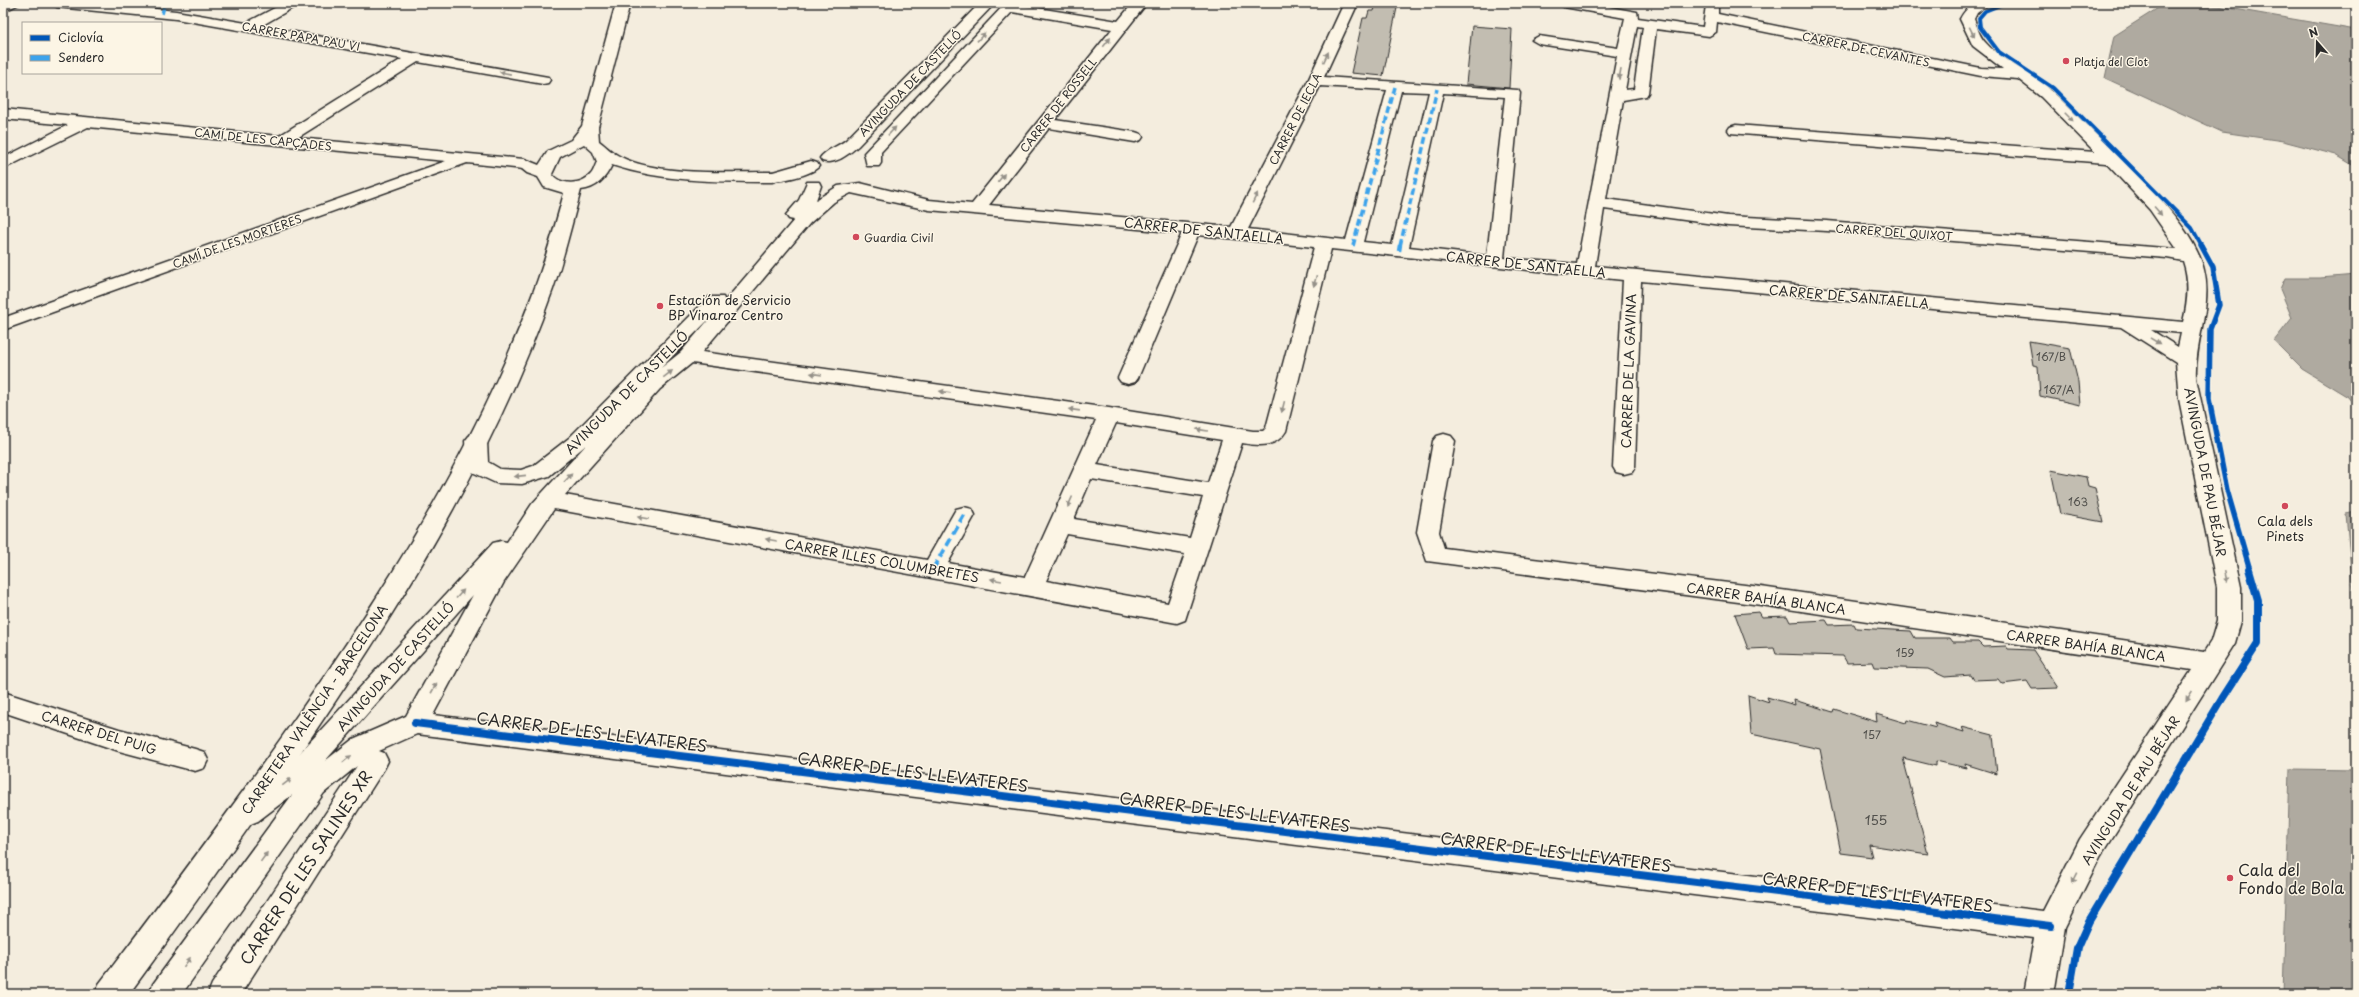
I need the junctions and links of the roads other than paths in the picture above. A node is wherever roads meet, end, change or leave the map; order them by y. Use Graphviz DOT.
graph roads {
  1 [pos="14,3"];
  2 [pos="57,3"];
  3 [pos="294,3"];
  4 [pos="988,3"];
  5 [pos="1140,3"];
  6 [pos="1564,3"];
  7 [pos="1984,3"];
  8 [pos="1346,4"];
  9 [pos="1011,5"];
  10 [pos="622,7"];
  11 [pos="3,8"];
  12 [pos="164,8"];
  13 [pos="1712,10"];
  14 [pos="1630,22"];
  15 [pos="1650,24"];
  16 [pos="1121,26"];
  17 [pos="249,27"];
  18 [pos="1539,40"];
  19 [pos="1624,53"];
  20 [pos="416,57"];
  21 [pos="2021,75"];
  22 [pos="543,80"];
  23 [pos="1315,81"];
  24 [pos="1395,87"];
  25 [pos="1437,89"];
  26 [pos="1616,96"];
  27 [pos="3,114"];
  28 [pos="85,122"];
  29 [pos="1044,123"];
  30 [pos="590,127"];
  31 [pos="1736,130"];
  32 [pos="1135,137"];
  33 [pos="281,141"];
  34 [pos="600,149"];
  35 [pos="560,151"];
  36 [pos="471,158"];
  37 [pos="828,158"];
  38 [pos="2110,158"];
  39 [pos="3,164"];
  40 [pos="811,166"];
  41 [pos="874,168"];
  42 [pos="534,169"];
  43 [pos="657,171"];
  44 [pos="598,177"];
  45 [pos="772,177"];
  46 [pos="574,186"];
  47 [pos="812,186"];
  48 [pos="848,189"];
  49 [pos="1597,203"];
  50 [pos="929,205"];
  51 [pos="978,209"];
  52 [pos="1192,229"];
  53 [pos="1237,233"];
  54 [pos="1324,243"];
  55 [pos="1354,246"];
  56 [pos="1399,251"];
  57 [pos="2190,257"];
  58 [pos="1495,262"];
  59 [pos="1585,270"];
  60 [pos="1632,274"];
  61 [pos="2123,322"];
  62 [pos="3,324"];
  63 [pos="2190,328"];
  64 [pos="688,356"];
  65 [pos="2186,360"];
  66 [pos="1128,378"];
  67 [pos="1109,415"];
  68 [pos="1234,435"];
  69 [pos="476,441"];
  70 [pos="1444,441"];
  71 [pos="1624,467"];
  72 [pos="1084,470"];
  73 [pos="1216,492"];
  74 [pos="548,500"];
  75 [pos="964,515"];
  76 [pos="1060,525"];
  77 [pos="1198,548"];
  78 [pos="933,569"];
  79 [pos="1032,587"];
  80 [pos="2211,663"];
  81 [pos="3,702"];
  82 [pos="415,723"];
  83 [pos="194,760"];
  84 [pos="375,761"];
  85 [pos="235,824"];
  86 [pos="2051,926"];
  87 [pos="110,994"];
  88 [pos="164,994"];
  89 [pos="223,994"];
  90 [pos="2039,994"];
  1 -- 11 [label="street"];
  2 -- 12 [label="street, CARRER PAPA PAU VI"];
  3 -- 17 [label="street"];
  4 -- 37 [label="street, AVINGUDA DE CASTELLÓ"];
  5 -- 16 [label="street, CARRER DE ROSSELL"];
  6 -- 14 [label="street"];
  7 -- 21 [label="street, AVINGUDA DE PAU BÉJAR, one-way"];
  23 -- 8 [label="street, CARRER DE IECLA, one-way"];
  9 -- 16 [label="street"];
  41 -- 9 [label="street, AVINGUDA DE CASTELLÓ, one-way"];
  10 -- 30 [label="street"];
  12 -- 17 [label="street, CARRER PAPA PAU VI"];
  13 -- 15 [label="street"];
  13 -- 21 [label="street, CARRER DE CEVANTES"];
  14 -- 15 [label="street"];
  14 -- 19 [label="street"];
  15 -- 26 [label="street"];
  29 -- 16 [label="street, CARRER DE ROSSELL, one-way"];
  17 -- 20 [label="street, CARRER PAPA PAU VI"];
  18 -- 19 [label="street"];
  19 -- 26 [label="street, one-way"];
  22 -- 20 [label="street, CARRER PAPA PAU VI, one-way"];
  20 -- 33 [label="street"];
  21 -- 38 [label="street, AVINGUDA DE PAU BÉJAR, one-way"];
  23 -- 24 [label="street"];
  53 -- 23 [label="street, CARRER DE IECLA, one-way"];
  24 -- 25 [label="street"];
  24 -- 55 [label="street"];
  25 -- 56 [label="street"];
  25 -- 58 [label="street"];
  26 -- 49 [label="street"];
  27 -- 28 [label="street, CAMÍ DE LES CAPÇADES"];
  28 -- 33 [label="street, CAMÍ DE LES CAPÇADES"];
  28 -- 39 [label="street"];
  29 -- 32 [label="street"];
  51 -- 29 [label="street, CARRER DE ROSSELL, one-way"];
  30 -- 34 [label="street"];
  30 -- 35 [label="street"];
  31 -- 38 [label="street"];
  33 -- 36 [label="street, CAMÍ DE LES CAPÇADES"];
  34 -- 43 [label="street"];
  34 -- 44 [label="street"];
  35 -- 42 [label="street"];
  35 -- 42 [label="street"];
  36 -- 42 [label="street, CAMÍ DE LES CAPÇADES"];
  36 -- 62 [label="street, CAMÍ DE LES MORTERES"];
  37 -- 40 [label="street, AVINGUDA DE CASTELLÓ"];
  37 -- 41 [label="street"];
  38 -- 57 [label="street, AVINGUDA DE PAU BÉJAR, one-way"];
  40 -- 45 [label="street"];
  40 -- 47 [label="street"];
  41 -- 48 [label="street, AVINGUDA DE CASTELLÓ"];
  41 -- 50 [label="street, CARRER DE SANTAELLA"];
  42 -- 46 [label="street"];
  43 -- 44 [label="street"];
  43 -- 45 [label="street"];
  44 -- 46 [label="street"];
  45 -- 47 [label="street"];
  46 -- 69 [label="street, CARRETERA VALÈNCIA - BARCELONA"];
  47 -- 48 [label="street, CARRER DE SANTAELLA"];
  47 -- 69 [label="street, AVINGUDA DE CASTELLÓ, one-way"];
  48 -- 50 [label="street, CARRER DE SANTAELLA"];
  48 -- 64 [label="street, AVINGUDA DE CASTELLÓ"];
  49 -- 57 [label="street, CARRER DEL QUIXOT"];
  49 -- 59 [label="street"];
  50 -- 51 [label="street, CARRER DE SANTAELLA"];
  51 -- 52 [label="street, CARRER DE SANTAELLA"];
  52 -- 53 [label="street, CARRER DE SANTAELLA"];
  52 -- 66 [label="street"];
  53 -- 54 [label="street, CARRER DE SANTAELLA"];
  54 -- 55 [label="street, CARRER DE SANTAELLA"];
  54 -- 68 [label="street, one-way"];
  55 -- 56 [label="street, CARRER DE SANTAELLA"];
  56 -- 58 [label="street, CARRER DE SANTAELLA"];
  57 -- 63 [label="street, AVINGUDA DE PAU BÉJAR"];
  58 -- 59 [label="street, CARRER DE SANTAELLA"];
  59 -- 60 [label="street, CARRER DE SANTAELLA"];
  60 -- 61 [label="street, CARRER DE SANTAELLA"];
  60 -- 71 [label="street, CARRER DE LA GAVINA"];
  61 -- 63 [label="street, CARRER DE SANTAELLA"];
  61 -- 65 [label="street, CARRER DE SANTAELLA, one-way"];
  63 -- 65 [label="street, AVINGUDA DE PAU BÉJAR"];
  67 -- 64 [label="street, one-way"];
  74 -- 64 [label="street, AVINGUDA DE CASTELLÓ, one-way"];
  65 -- 80 [label="street, AVINGUDA DE PAU BÉJAR, one-way"];
  68 -- 67 [label="street, one-way"];
  67 -- 72 [label="street"];
  68 -- 73 [label="street"];
  69 -- 85 [label="street, CARRETERA VALÈNCIA - BARCELONA"];
  70 -- 80 [label="street, CARRER BAHÍA BLANCA"];
  72 -- 73 [label="street"];
  72 -- 76 [label="street, one-way"];
  73 -- 77 [label="street"];
  78 -- 74 [label="street, CARRER ILLES COLUMBRETES, one-way"];
  82 -- 74 [label="street, AVINGUDA DE CASTELLÓ, one-way"];
  85 -- 74 [label="street, AVINGUDA DE CASTELLÓ, one-way"];
  75 -- 78 [label="street"];
  76 -- 77 [label="street"];
  76 -- 79 [label="street"];
  77 -- 79 [label="street, CARRER ILLES COLUMBRETES"];
  79 -- 78 [label="street, CARRER ILLES COLUMBRETES, one-way"];
  80 -- 86 [label="street, AVINGUDA DE PAU BÉJAR, one-way"];
  81 -- 83 [label="street, CARRER DEL PUIG"];
  82 -- 86 [label="street, CARRER DE LES LLEVATERES"];
  88 -- 82 [label="street, CARRER DE LES SALINES XR, one-way"];
  84 -- 89 [label="street, CARRER DE LES SALINES XR"];
  85 -- 87 [label="street, CARRETERA VALÈNCIA - BARCELONA"];
  86 -- 90 [label="street, AVINGUDA DE PAU BÉJAR"];
}
